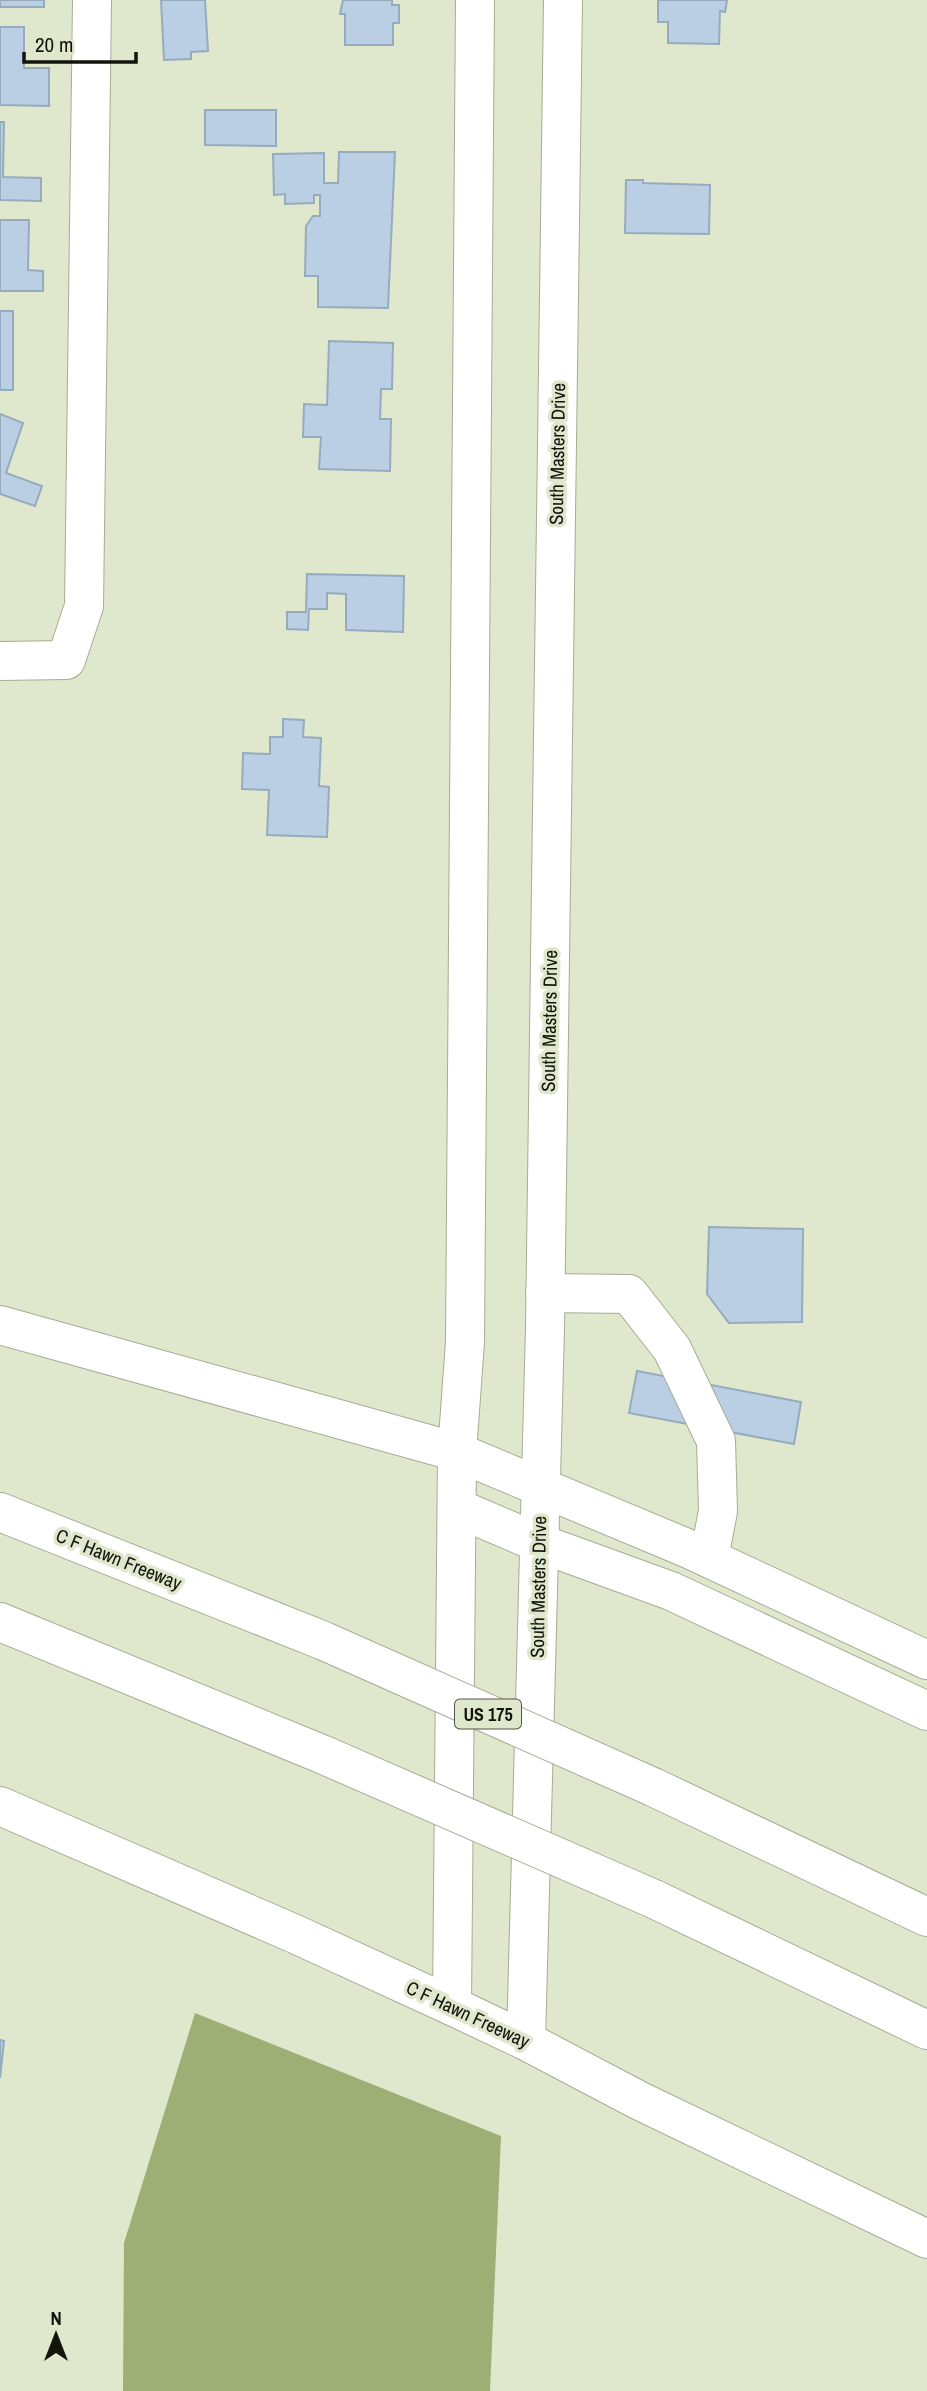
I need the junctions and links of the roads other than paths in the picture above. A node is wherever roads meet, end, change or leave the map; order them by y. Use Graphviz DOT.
graph roads {
  1 [pos="92,0"];
  2 [pos="475,0"];
  3 [pos="563,0"];
  4 [pos="0,661"];
  5 [pos="545,1293"];
  6 [pos="0,1325"];
  7 [pos="457,1452"];
  8 [pos="541,1486"];
  9 [pos="457,1508"];
  10 [pos="0,1512"];
  11 [pos="539,1543"];
  12 [pos="709,1558"];
  13 [pos="0,1622"];
  14 [pos="927,1660"];
  15 [pos="927,1711"];
  16 [pos="0,1806"];
  17 [pos="927,1917"];
  18 [pos="452,2006"];
  19 [pos="927,2029"];
  20 [pos="526,2041"];
  21 [pos="927,2239"];
  1 -- 4 [label="main road"];
  2 -- 7 [label="main road"];
  3 -- 5 [label="main road, South Masters Drive"];
  5 -- 8 [label="main road, South Masters Drive"];
  5 -- 12 [label="main road"];
  6 -- 7 [label="main road"];
  7 -- 8 [label="main road"];
  7 -- 9 [label="main road"];
  8 -- 11 [label="main road, South Masters Drive"];
  8 -- 12 [label="main road"];
  9 -- 11 [label="main road"];
  9 -- 18 [label="main road"];
  10 -- 17 [label="main road, C F Hawn Freeway / US 175, bridge"];
  11 -- 15 [label="main road"];
  11 -- 20 [label="main road, South Masters Drive"];
  12 -- 14 [label="main road"];
  13 -- 19 [label="main road, bridge"];
  16 -- 18 [label="main road, C F Hawn Freeway"];
  18 -- 20 [label="main road, C F Hawn Freeway"];
  20 -- 21 [label="main road, C F Hawn Freeway"];
}
